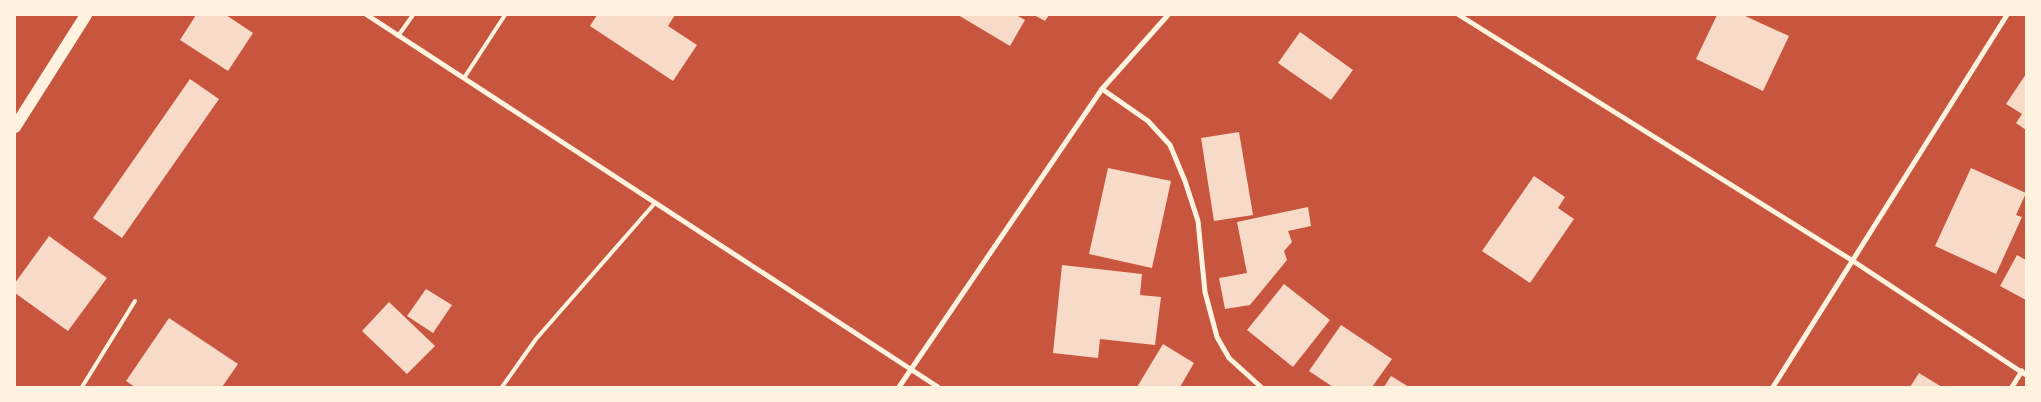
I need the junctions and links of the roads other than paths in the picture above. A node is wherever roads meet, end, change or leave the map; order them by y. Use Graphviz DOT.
graph roads {
  1 [pos="86,15"];
  2 [pos="366,15"];
  3 [pos="413,15"];
  4 [pos="505,15"];
  5 [pos="1168,15"];
  6 [pos="1459,15"];
  7 [pos="2007,15"];
  8 [pos="398,36"];
  9 [pos="464,78"];
  10 [pos="1102,89"];
  11 [pos="15,128"];
  12 [pos="655,203"];
  13 [pos="1853,261"];
  14 [pos="135,301"];
  15 [pos="910,369"];
  16 [pos="2024,373"];
  17 [pos="82,387"];
  18 [pos="502,387"];
  19 [pos="899,387"];
  20 [pos="938,387"];
  21 [pos="1261,387"];
  22 [pos="1773,387"];
  23 [pos="2012,387"];
  1 -- 11 [label="main road"];
  2 -- 8 [label="street"];
  3 -- 8 [label="lane"];
  4 -- 9 [label="lane"];
  5 -- 10 [label="street"];
  6 -- 13 [label="street"];
  7 -- 13 [label="street"];
  8 -- 9 [label="street"];
  9 -- 12 [label="street"];
  10 -- 15 [label="street"];
  10 -- 21 [label="street"];
  12 -- 15 [label="street"];
  12 -- 18 [label="lane"];
  13 -- 16 [label="street"];
  13 -- 22 [label="street"];
  14 -- 17 [label="lane"];
  15 -- 19 [label="street"];
  15 -- 20 [label="street"];
  16 -- 23 [label="street"];
}
